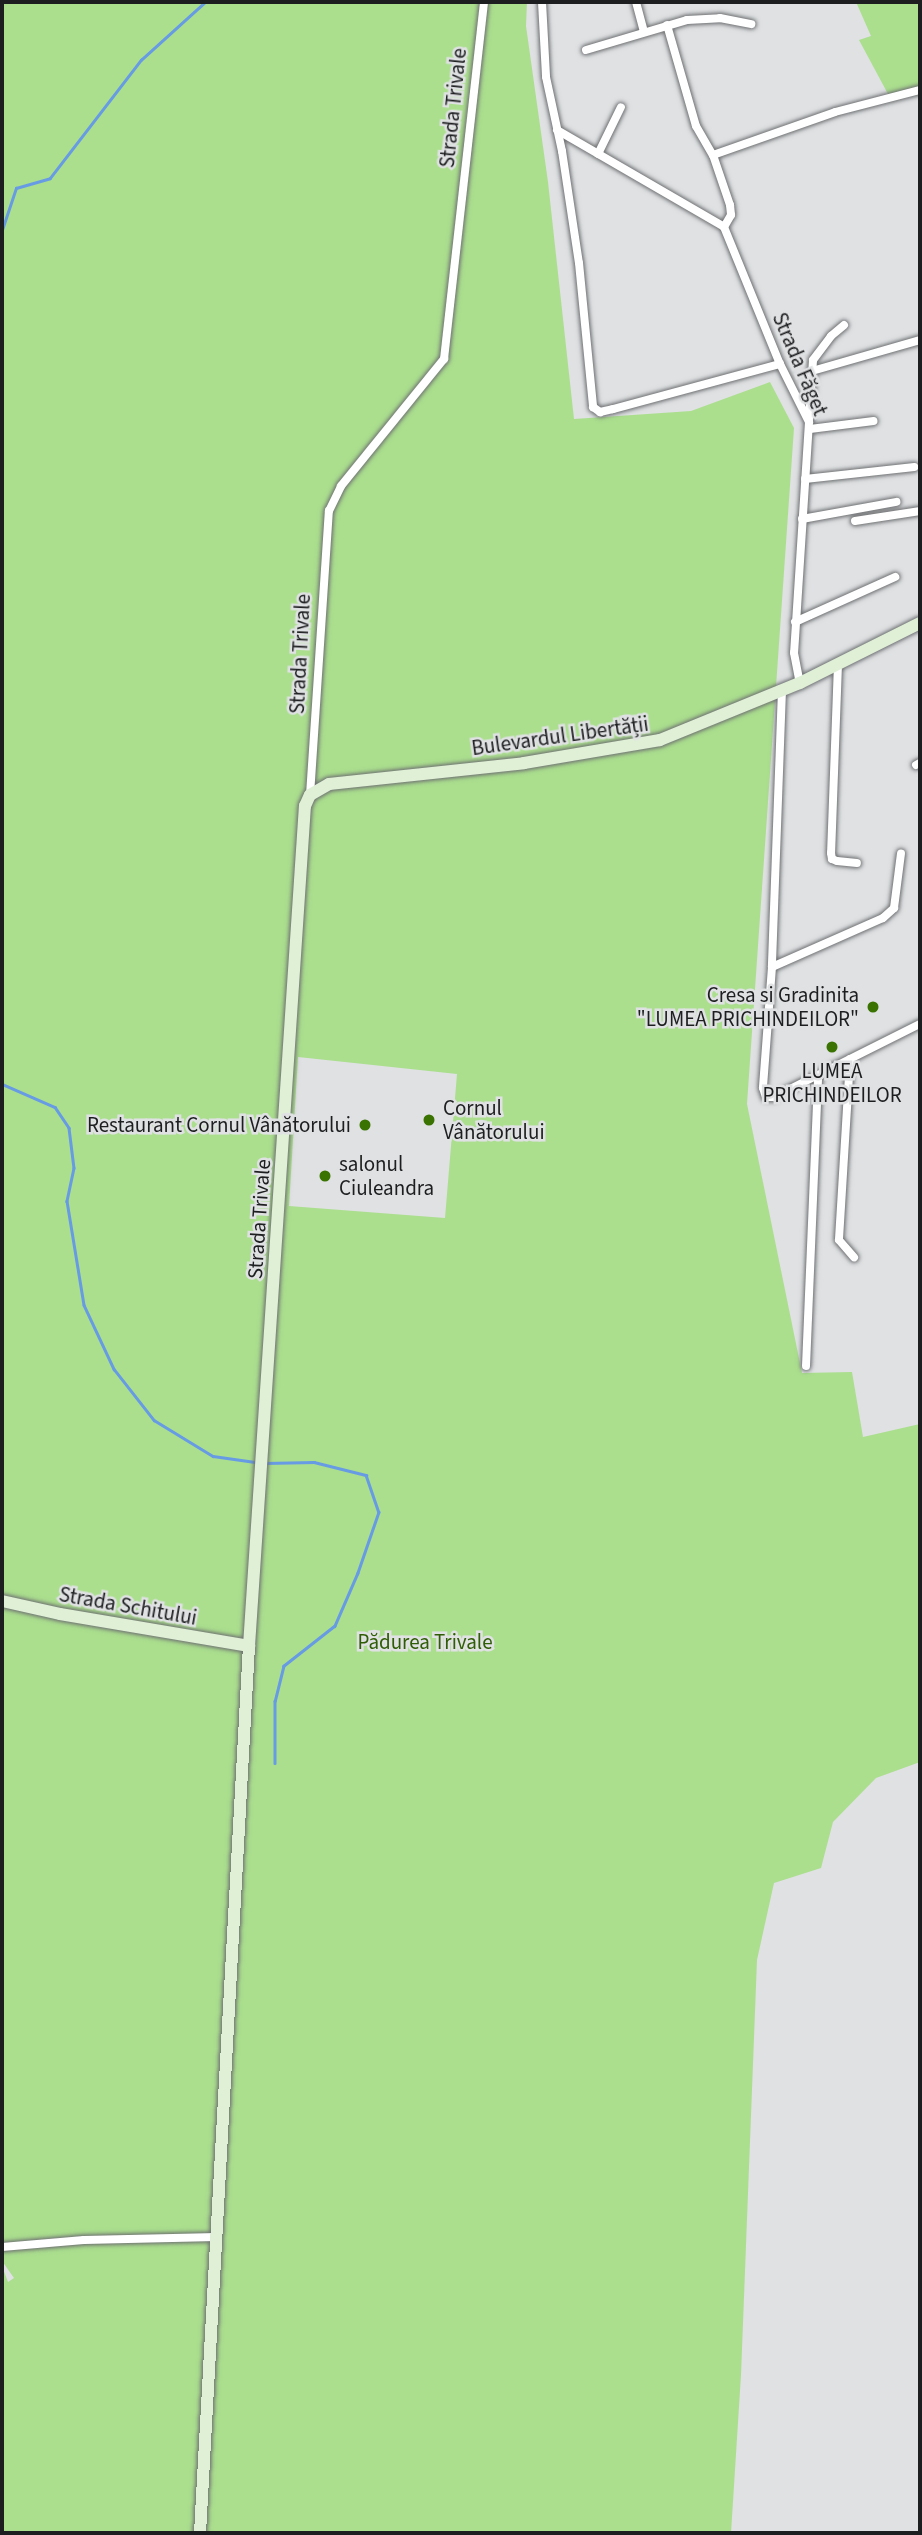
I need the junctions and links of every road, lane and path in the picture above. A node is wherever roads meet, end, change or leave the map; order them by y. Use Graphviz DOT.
graph roads {
  1 [pos="484,2"];
  2 [pos="542,2"];
  3 [pos="636,2"];
  4 [pos="751,24"];
  5 [pos="667,25"];
  6 [pos="644,32"];
  7 [pos="586,50"];
  8 [pos="919,90"];
  9 [pos="920,102"];
  10 [pos="621,107"];
  11 [pos="557,130"];
  12 [pos="598,154"];
  13 [pos="713,155"];
  14 [pos="724,228"];
  15 [pos="844,325"];
  16 [pos="920,340"];
  17 [pos="780,364"];
  18 [pos="813,371"];
  19 [pos="874,421"];
  20 [pos="809,425"];
  21 [pos="914,467"];
  22 [pos="806,479"];
  23 [pos="896,502"];
  24 [pos="920,511"];
  25 [pos="802,519"];
  26 [pos="855,521"];
  27 [pos="895,577"];
  28 [pos="795,622"];
  29 [pos="920,623"];
  30 [pos="838,664"];
  31 [pos="800,683"];
  32 [pos="782,691"];
  33 [pos="310,795"];
  34 [pos="901,853"];
  35 [pos="857,863"];
  36 [pos="772,967"];
  37 [pos="920,1024"];
  38 [pos="850,1059"];
  39 [pos="818,1074"];
  40 [pos="854,1257"];
  41 [pos="806,1366"];
  42 [pos="2,1601"];
  43 [pos="249,1646"];
  44 [pos="217,2237"];
  45 [pos="2,2246"];
  46 [pos="201,2533"];
  1 -- 33 [label="street, Strada Trivale"];
  2 -- 11 [label="street"];
  3 -- 6 [label="street"];
  4 -- 5 [label="street"];
  5 -- 6 [label="street"];
  5 -- 13 [label="street, Strada Făget"];
  6 -- 7 [label="street"];
  8 -- 9 [label="street"];
  8 -- 13 [label="street"];
  10 -- 12 [label="street"];
  11 -- 12 [label="street"];
  11 -- 17 [label="street"];
  12 -- 14 [label="street"];
  13 -- 14 [label="street, Strada Făget"];
  14 -- 17 [label="street, Strada Făget"];
  15 -- 18 [label="street"];
  16 -- 18 [label="street"];
  17 -- 20 [label="street, Strada Făget"];
  18 -- 20 [label="street"];
  19 -- 20 [label="street"];
  20 -- 22 [label="street, Strada Făget"];
  21 -- 22 [label="street"];
  22 -- 25 [label="street, Strada Făget"];
  23 -- 25 [label="street"];
  24 -- 26 [label="street"];
  25 -- 28 [label="street, Strada Făget"];
  27 -- 28 [label="street"];
  28 -- 31 [label="street, Strada Făget"];
  29 -- 30 [label="main road, Bulevardul Libertății"];
  30 -- 31 [label="main road, Bulevardul Libertății"];
  30 -- 35 [label="street"];
  31 -- 32 [label="main road, Bulevardul Libertății"];
  32 -- 33 [label="main road, Bulevardul Libertății"];
  32 -- 36 [label="street"];
  33 -- 43 [label="main road, Strada Trivale"];
  34 -- 36 [label="street"];
  36 -- 39 [label="street"];
  37 -- 38 [label="street"];
  38 -- 39 [label="street"];
  38 -- 40 [label="street"];
  39 -- 41 [label="street"];
  42 -- 43 [label="main road, Strada Schitului"];
  43 -- 44 [label="main road, Strada Trivale"];
  44 -- 45 [label="street"];
  44 -- 46 [label="main road, Strada Trivale"];
}
